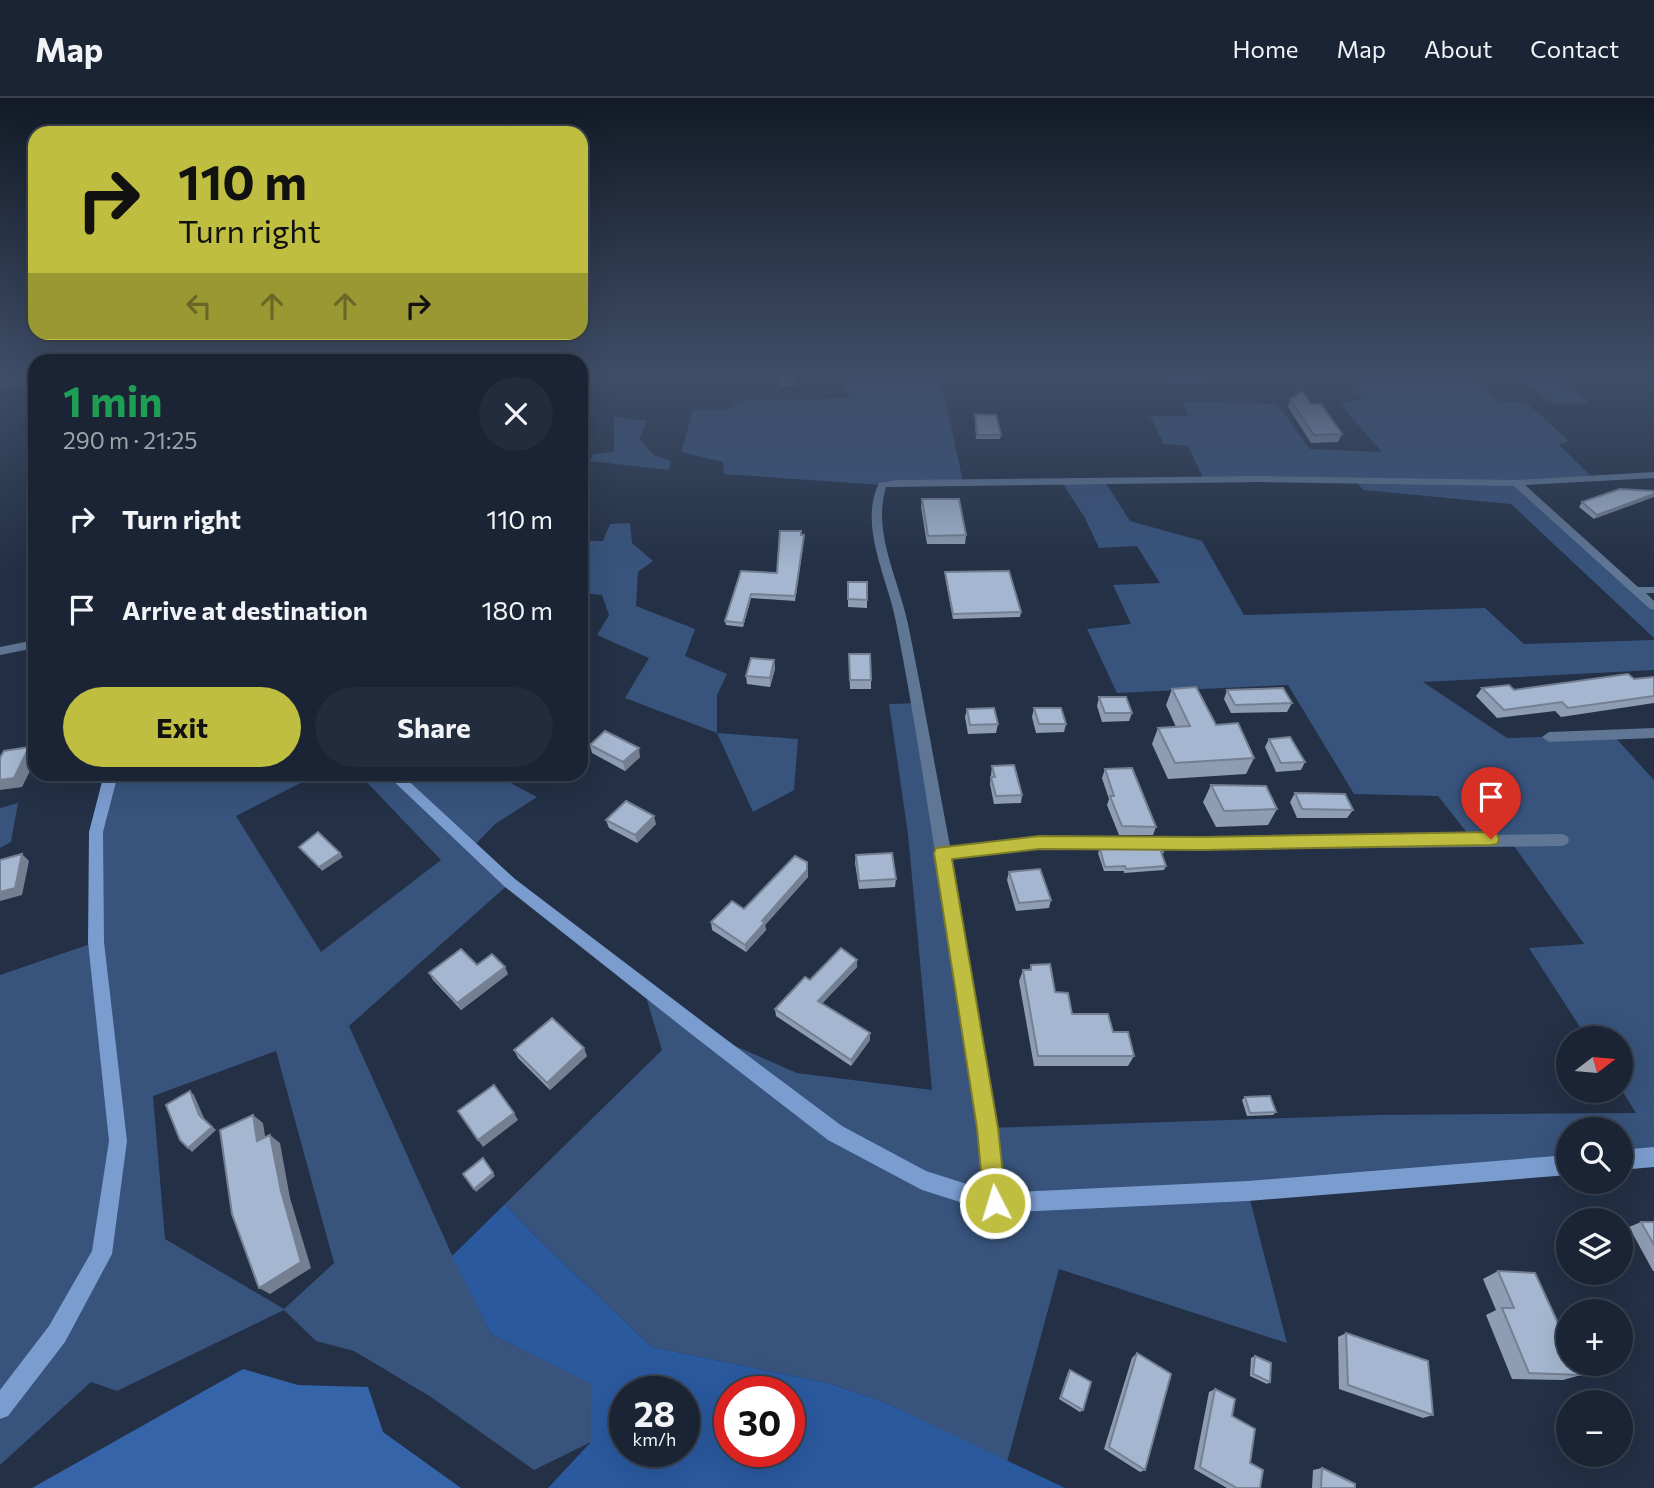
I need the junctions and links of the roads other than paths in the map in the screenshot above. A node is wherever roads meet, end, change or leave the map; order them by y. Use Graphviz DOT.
graph roads {
  1 [pos="1654,474"];
  2 [pos="1517,484"];
  3 [pos="1636,590"];
  4 [pos="1654,590"];
  5 [pos="1654,607"];
  6 [pos="28,646"];
  7 [pos="0,651"];
  8 [pos="1654,733"];
  9 [pos="1549,737"];
  10 [pos="109,781"];
  11 [pos="401,781"];
  12 [pos="1562,839"];
  13 [pos="942,853"];
  14 [pos="1654,1157"];
  15 [pos="1633,1159"];
  16 [pos="1556,1166"];
  17 [pos="995,1203"];
  18 [pos="0,1408"];
  1 -- 2 [label="street"];
  2 -- 3 [label="street"];
  2 -- 13 [label="street"];
  3 -- 4 [label="street"];
  3 -- 5 [label="street"];
  6 -- 7 [label="street"];
  8 -- 9 [label="street"];
  10 -- 18 [label="main road"];
  11 -- 17 [label="main road"];
  12 -- 13 [label="street"];
  13 -- 17 [label="street"];
  14 -- 15 [label="main road"];
  16 -- 17 [label="main road"];
}
